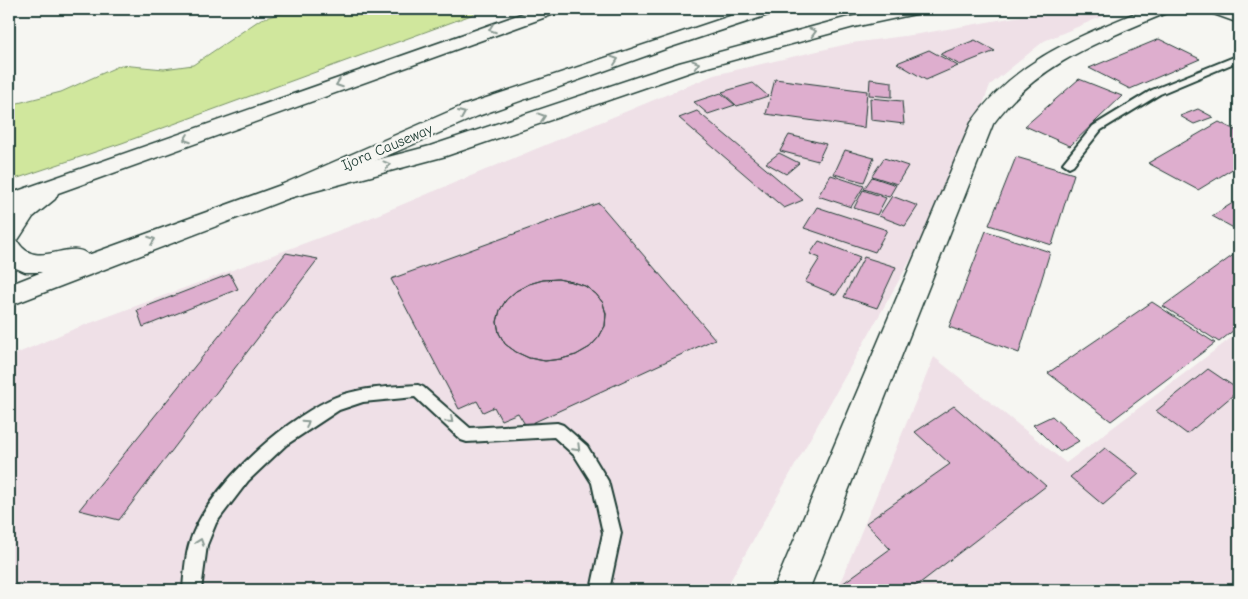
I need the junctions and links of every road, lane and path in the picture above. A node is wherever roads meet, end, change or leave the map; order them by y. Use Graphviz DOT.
graph roads {
  1 [pos="768,9"];
  2 [pos="914,9"];
  3 [pos="1160,9"];
  4 [pos="1216,9"];
  5 [pos="545,10"];
  6 [pos="1239,18"];
  7 [pos="1239,58"];
  8 [pos="1069,163"];
  9 [pos="58,186"];
  10 [pos="289,190"];
  11 [pos="9,202"];
  12 [pos="9,234"];
  13 [pos="9,248"];
  14 [pos="120,252"];
  15 [pos="9,296"];
  16 [pos="192,590"];
  17 [pos="600,590"];
  18 [pos="792,590"];
  10 -- 1 [label="main road, Ijora Causeway, one-way"];
  10 -- 2 [label="main road, one-way"];
  3 -- 18 [label="main road"];
  4 -- 6 [label="main road"];
  5 -- 9 [label="main road, one-way"];
  7 -- 8 [label="lane"];
  9 -- 11 [label="main road"];
  9 -- 12 [label="main road"];
  14 -- 10 [label="main road, Ijora Causeway, one-way"];
  13 -- 14 [label="main road"];
  14 -- 15 [label="main road, Ijora Causeway"];
  16 -- 17 [label="lane, one-way"];
}
